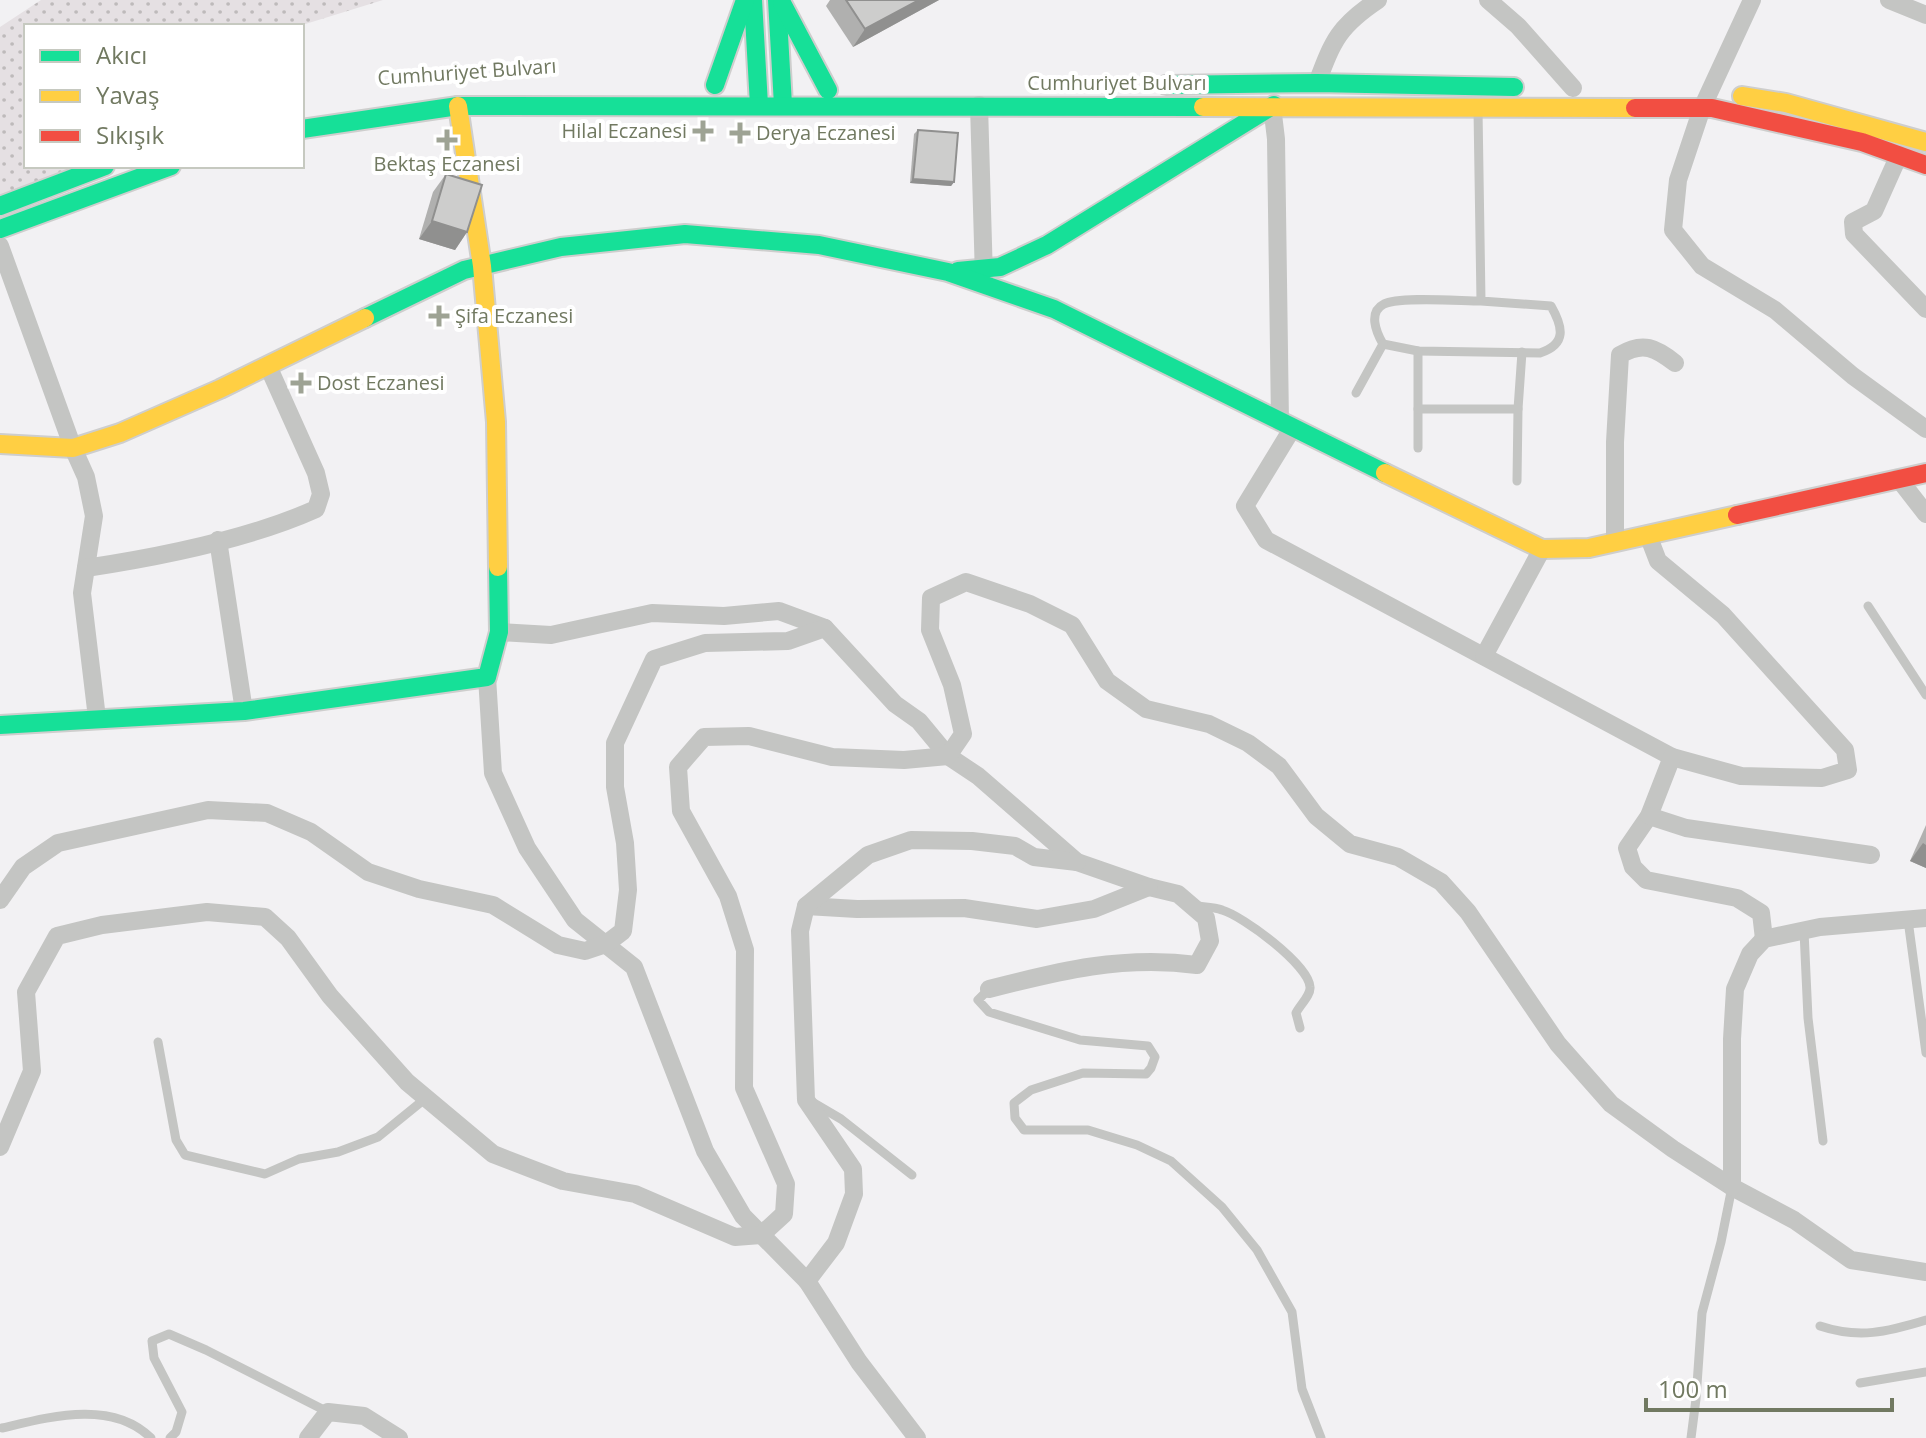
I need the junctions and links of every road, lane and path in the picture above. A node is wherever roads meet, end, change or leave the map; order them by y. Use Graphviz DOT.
graph roads {
  1 [pos="745,0"];
  2 [pos="753,0"];
  3 [pos="778,0"];
  4 [pos="1378,0"];
  5 [pos="1488,0"];
  6 [pos="1752,0"];
  7 [pos="1889,0"];
  8 [pos="1926,15"];
  9 [pos="1317,83"];
  10 [pos="729,85"];
  11 [pos="1143,86"];
  12 [pos="543,88"];
  13 [pos="805,88"];
  14 [pos="938,88"];
  15 [pos="1649,90"];
  16 [pos="978,93"];
  17 [pos="374,100"];
  18 [pos="1705,100"];
  19 [pos="759,105"];
  20 [pos="783,105"];
  21 [pos="330,106"];
  22 [pos="458,106"];
  23 [pos="1272,106"];
  24 [pos="1477,107"];
  25 [pos="304,111"];
  26 [pos="304,129"];
  27 [pos="1926,142"];
  28 [pos="1899,155"];
  29 [pos="1926,165"];
  30 [pos="100,168"];
  31 [pos="166,168"];
  32 [pos="0,206"];
  33 [pos="0,229"];
  34 [pos="0,246"];
  35 [pos="482,266"];
  36 [pos="984,277"];
  37 [pos="1481,301"];
  38 [pos="1926,309"];
  39 [pos="1383,344"];
  40 [pos="1418,351"];
  41 [pos="1522,352"];
  42 [pos="1675,363"];
  43 [pos="268,366"];
  44 [pos="1356,393"];
  45 [pos="1418,409"];
  46 [pos="1518,409"];
  47 [pos="1286,426"];
  48 [pos="1926,429"];
  49 [pos="0,444"];
  50 [pos="73,448"];
  51 [pos="1418,448"];
  52 [pos="1926,473"];
  53 [pos="1898,478"];
  54 [pos="1517,481"];
  55 [pos="1926,514"];
  56 [pos="1648,535"];
  57 [pos="218,540"];
  58 [pos="1615,542"];
  59 [pos="1542,549"];
  60 [pos="86,568"];
  61 [pos="1868,606"];
  62 [pos="825,628"];
  63 [pos="499,632"];
  64 [pos="1484,656"];
  65 [pos="487,677"];
  66 [pos="1926,695"];
  67 [pos="244,711"];
  68 [pos="97,718"];
  69 [pos="0,725"];
  70 [pos="948,756"];
  71 [pos="1672,757"];
  72 [pos="1649,816"];
  73 [pos="1871,855"];
  74 [pos="1077,862"];
  75 [pos="1149,887"];
  76 [pos="0,900"];
  77 [pos="1191,905"];
  78 [pos="806,906"];
  79 [pos="1917,919"];
  80 [pos="1804,931"];
  81 [pos="1764,939"];
  82 [pos="606,944"];
  83 [pos="989,989"];
  84 [pos="1300,1028"];
  85 [pos="158,1042"];
  86 [pos="1926,1053"];
  87 [pos="426,1098"];
  88 [pos="806,1100"];
  89 [pos="1823,1141"];
  90 [pos="0,1147"];
  91 [pos="912,1175"];
  92 [pos="1732,1187"];
  93 [pos="761,1235"];
  94 [pos="1926,1272"];
  95 [pos="807,1281"];
  96 [pos="1926,1320"];
  97 [pos="1820,1326"];
  98 [pos="1926,1372"];
  99 [pos="1860,1383"];
  100 [pos="328,1412"];
  101 [pos="1,1427"];
  102 [pos="391,1436"];
  103 [pos="8,1438"];
  104 [pos="151,1438"];
  105 [pos="170,1438"];
  106 [pos="308,1438"];
  107 [pos="917,1438"];
  108 [pos="1321,1438"];
  109 [pos="1691,1438"];
  1 -- 10 [label="street"];
  2 -- 10 [label="street"];
  3 -- 13 [label="street"];
  3 -- 13 [label="street"];
  4 -- 9 [label="street"];
  5 -- 9 [label="street, Cumhuriyet Bulvarı"];
  6 -- 18 [label="street"];
  7 -- 8 [label="street"];
  9 -- 11 [label="street, Cumhuriyet Bulvarı"];
  9 -- 23 [label="street"];
  10 -- 13 [label="street"];
  10 -- 19 [label="street"];
  12 -- 17 [label="street, Cumhuriyet Bulvarı"];
  13 -- 14 [label="street"];
  13 -- 20 [label="street"];
  15 -- 18 [label="street, Cumhuriyet Bulvarı"];
  16 -- 20 [label="street, Cumhuriyet Bulvarı"];
  16 -- 23 [label="street, Cumhuriyet Bulvarı"];
  16 -- 36 [label="street"];
  18 -- 24 [label="street, Cumhuriyet Bulvarı"];
  18 -- 27 [label="street, Cumhuriyet Bulvarı"];
  18 -- 28 [label="street, Cumhuriyet Bulvarı"];
  18 -- 48 [label="street"];
  19 -- 20 [label="street, Cumhuriyet Bulvarı"];
  19 -- 22 [label="street, Cumhuriyet Bulvarı"];
  21 -- 25 [label="street"];
  22 -- 26 [label="street, Cumhuriyet Bulvarı"];
  22 -- 35 [label="street"];
  23 -- 24 [label="street, Cumhuriyet Bulvarı"];
  23 -- 36 [label="street"];
  23 -- 47 [label="street"];
  24 -- 37 [label="lane"];
  28 -- 29 [label="street, Cumhuriyet Bulvarı"];
  28 -- 38 [label="street"];
  30 -- 32 [label="street"];
  31 -- 33 [label="street"];
  34 -- 50 [label="street"];
  35 -- 36 [label="street"];
  35 -- 43 [label="street"];
  35 -- 63 [label="street"];
  36 -- 47 [label="street"];
  37 -- 39 [label="lane"];
  37 -- 41 [label="lane"];
  39 -- 40 [label="lane"];
  39 -- 44 [label="lane"];
  40 -- 41 [label="lane"];
  40 -- 45 [label="lane"];
  41 -- 46 [label="lane"];
  42 -- 58 [label="street"];
  43 -- 50 [label="street"];
  43 -- 57 [label="street"];
  45 -- 46 [label="lane"];
  45 -- 51 [label="lane"];
  46 -- 54 [label="lane"];
  47 -- 59 [label="street"];
  47 -- 64 [label="street"];
  49 -- 50 [label="street"];
  50 -- 60 [label="street"];
  52 -- 53 [label="street"];
  53 -- 55 [label="street"];
  53 -- 56 [label="street"];
  56 -- 58 [label="street"];
  56 -- 71 [label="street"];
  57 -- 60 [label="street"];
  57 -- 67 [label="street"];
  58 -- 59 [label="street"];
  59 -- 64 [label="street"];
  60 -- 68 [label="street"];
  61 -- 66 [label="lane"];
  62 -- 63 [label="street"];
  62 -- 70 [label="street"];
  62 -- 82 [label="street"];
  63 -- 65 [label="street"];
  64 -- 71 [label="street"];
  65 -- 67 [label="street"];
  65 -- 82 [label="street"];
  67 -- 68 [label="street"];
  68 -- 69 [label="street"];
  70 -- 74 [label="street"];
  70 -- 92 [label="street"];
  70 -- 93 [label="street"];
  71 -- 72 [label="street"];
  72 -- 73 [label="street"];
  72 -- 81 [label="street"];
  74 -- 75 [label="street"];
  74 -- 78 [label="street"];
  75 -- 77 [label="street"];
  75 -- 78 [label="street"];
  76 -- 82 [label="street"];
  77 -- 83 [label="street"];
  77 -- 84 [label="lane"];
  78 -- 88 [label="street"];
  79 -- 80 [label="street"];
  79 -- 86 [label="lane"];
  80 -- 81 [label="street"];
  80 -- 89 [label="lane"];
  81 -- 92 [label="street"];
  82 -- 93 [label="street"];
  83 -- 108 [label="lane"];
  85 -- 87 [label="lane"];
  87 -- 90 [label="street"];
  87 -- 93 [label="street"];
  88 -- 91 [label="lane"];
  88 -- 95 [label="street"];
  92 -- 94 [label="street"];
  92 -- 109 [label="lane"];
  93 -- 95 [label="street"];
  95 -- 107 [label="street"];
  96 -- 97 [label="lane"];
  98 -- 99 [label="lane"];
  100 -- 102 [label="street"];
  100 -- 105 [label="lane"];
  100 -- 106 [label="street"];
  101 -- 103 [label="lane"];
  101 -- 104 [label="lane"];
}
